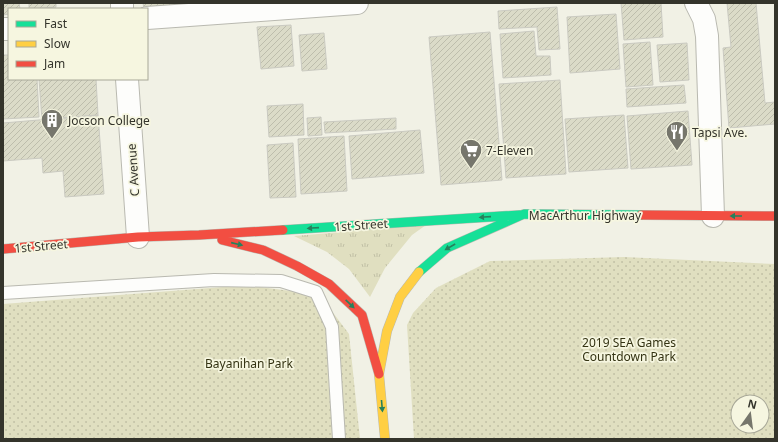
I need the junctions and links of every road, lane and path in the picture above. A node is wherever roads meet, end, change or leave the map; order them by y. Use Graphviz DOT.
graph roads {
  1 [pos="357,3"];
  2 [pos="696,3"];
  3 [pos="148,18"];
  4 [pos="127,80"];
  5 [pos="524,214"];
  6 [pos="713,216"];
  7 [pos="775,216"];
  8 [pos="199,235"];
  9 [pos="138,237"];
  10 [pos="3,249"];
  11 [pos="3,294"];
  12 [pos="379,374"];
  13 [pos="339,439"];
  14 [pos="385,439"];
  1 -- 3 [label="street"];
  2 -- 6 [label="street"];
  4 -- 9 [label="street, C Avenue"];
  5 -- 6 [label="main road, MacArthur Highway"];
  5 -- 8 [label="main road, 1st Street, one-way"];
  5 -- 12 [label="main road, MacArthur Highway, one-way"];
  7 -- 6 [label="main road, MacArthur Highway, one-way"];
  8 -- 9 [label="main road, 1st Street"];
  8 -- 12 [label="main road, 1st Street, one-way"];
  9 -- 10 [label="main road, 1st Street"];
  11 -- 13 [label="lane"];
  12 -- 14 [label="main road, MacArthur Highway, one-way"];
}
